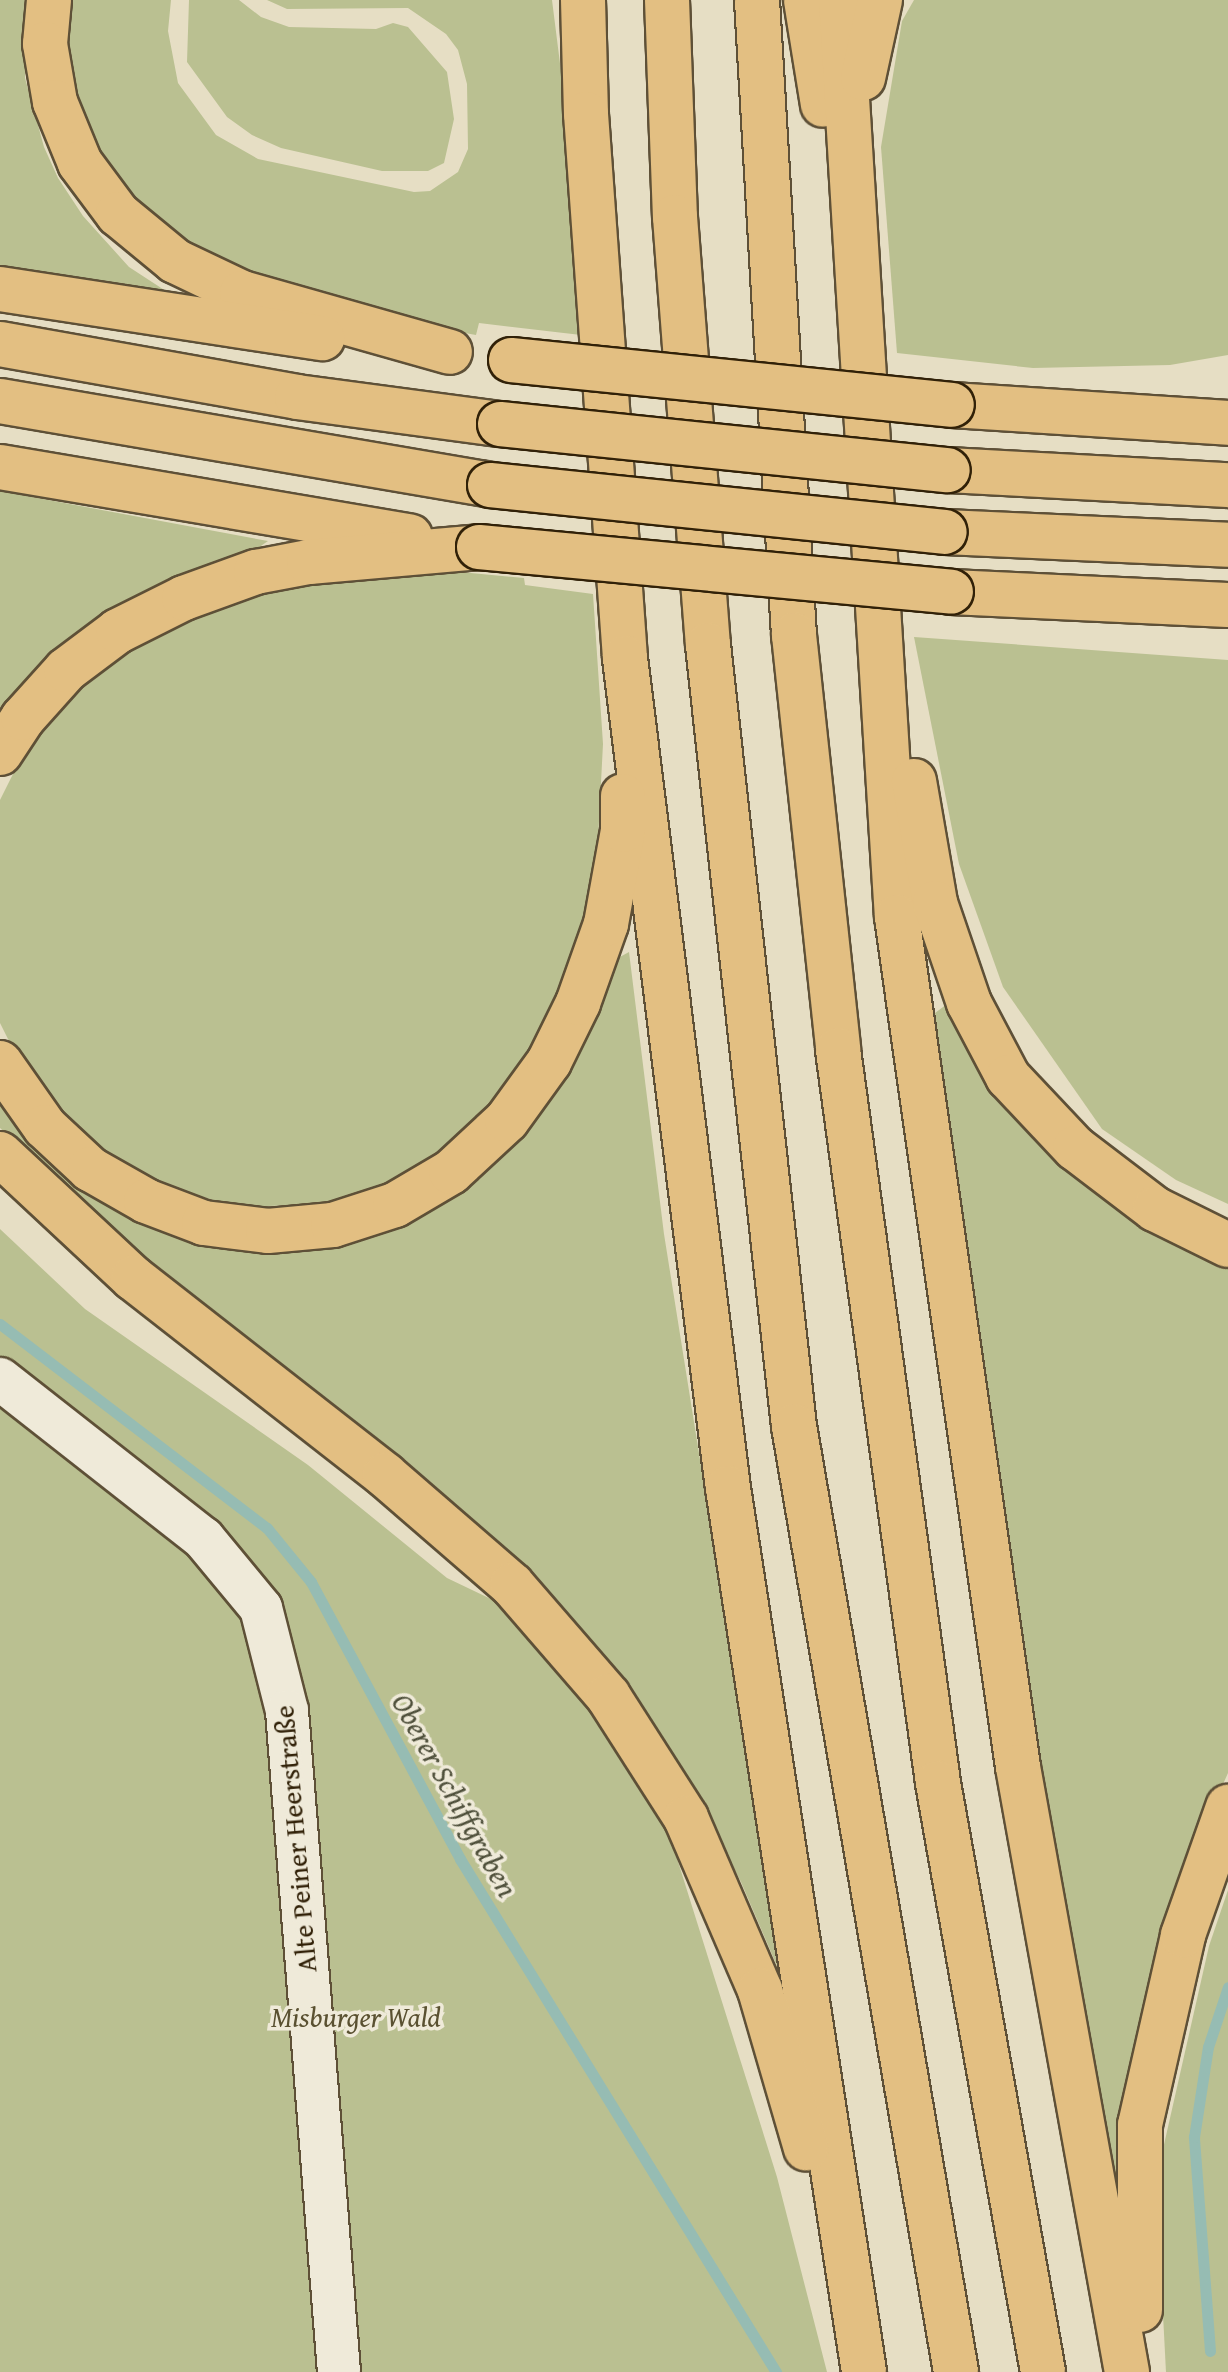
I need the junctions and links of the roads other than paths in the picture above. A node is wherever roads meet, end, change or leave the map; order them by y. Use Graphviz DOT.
graph roads {
  1 [pos="49,0"];
  2 [pos="569,0"];
  3 [pos="583,0"];
  4 [pos="667,0"];
  5 [pos="757,0"];
  6 [pos="806,0"];
  7 [pos="841,0"];
  8 [pos="880,0"];
  9 [pos="586,114"];
  10 [pos="852,135"];
  11 [pos="0,289"];
  12 [pos="0,344"];
  13 [pos="450,352"];
  14 [pos="866,372"];
  15 [pos="1228,397"];
  16 [pos="0,401"];
  17 [pos="1030,408"];
  18 [pos="1228,423"];
  19 [pos="0,467"];
  20 [pos="1228,485"];
  21 [pos="1228,545"];
  22 [pos="479,547"];
  23 [pos="1228,605"];
  24 [pos="882,630"];
  25 [pos="625,658"];
  26 [pos="0,753"];
  27 [pos="0,1063"];
  28 [pos="0,1154"];
  29 [pos="1228,1245"];
  30 [pos="0,1379"];
  31 [pos="1228,1807"];
  32 [pos="339,2372"];
  33 [pos="864,2372"];
  34 [pos="956,2372"];
  35 [pos="1043,2372"];
  36 [pos="1127,2372"];
  37 [pos="1143,2372"];
  1 -- 13 [label="highway"];
  2 -- 9 [label="highway"];
  3 -- 9 [label="highway"];
  4 -- 34 [label="highway"];
  5 -- 35 [label="highway"];
  6 -- 14 [label="highway"];
  7 -- 10 [label="highway"];
  8 -- 10 [label="highway"];
  9 -- 25 [label="highway"];
  10 -- 14 [label="highway"];
  11 -- 13 [label="highway"];
  12 -- 20 [label="highway, bridge"];
  13 -- 17 [label="highway, bridge"];
  14 -- 24 [label="highway"];
  15 -- 17 [label="highway"];
  16 -- 21 [label="highway, bridge"];
  17 -- 18 [label="highway"];
  19 -- 22 [label="highway"];
  22 -- 23 [label="highway, bridge"];
  22 -- 26 [label="highway"];
  24 -- 29 [label="highway"];
  24 -- 36 [label="highway"];
  25 -- 27 [label="highway"];
  25 -- 33 [label="highway"];
  28 -- 33 [label="highway"];
  30 -- 32 [label="street, Alte Peiner Heerstraße"];
  31 -- 37 [label="highway"];
}
